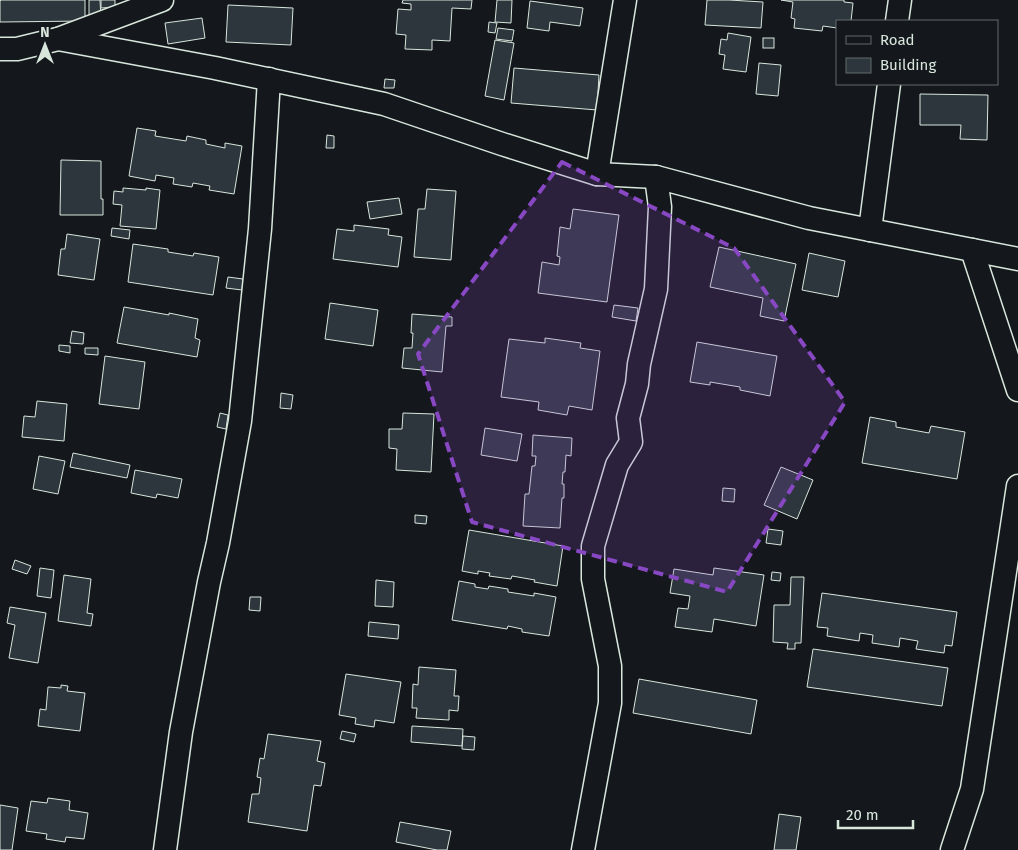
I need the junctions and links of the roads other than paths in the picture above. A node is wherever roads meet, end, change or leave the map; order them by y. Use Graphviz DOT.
graph roads {
  1 [pos="162,0"];
  2 [pos="625,0"];
  3 [pos="900,0"];
  4 [pos="897,20"];
  5 [pos="58,39"];
  6 [pos="6,53"];
  7 [pos="269,79"];
  8 [pos="889,85"];
  9 [pos="597,174"];
  10 [pos="656,177"];
  11 [pos="870,230"];
  12 [pos="972,250"];
  13 [pos="1018,259"];
  14 [pos="1018,390"];
  15 [pos="1018,486"];
  16 [pos="165,850"];
  17 [pos="583,850"];
  18 [pos="952,850"];
  1 -- 5 [label="street"];
  2 -- 9 [label="street"];
  3 -- 4 [label="street"];
  5 -- 6 [label="street"];
  5 -- 7 [label="street"];
  7 -- 9 [label="street"];
  7 -- 16 [label="street"];
  8 -- 11 [label="street"];
  9 -- 10 [label="street"];
  10 -- 11 [label="street"];
  10 -- 17 [label="street"];
  11 -- 12 [label="street"];
  12 -- 13 [label="street"];
  12 -- 14 [label="street"];
  15 -- 18 [label="street"];
}
